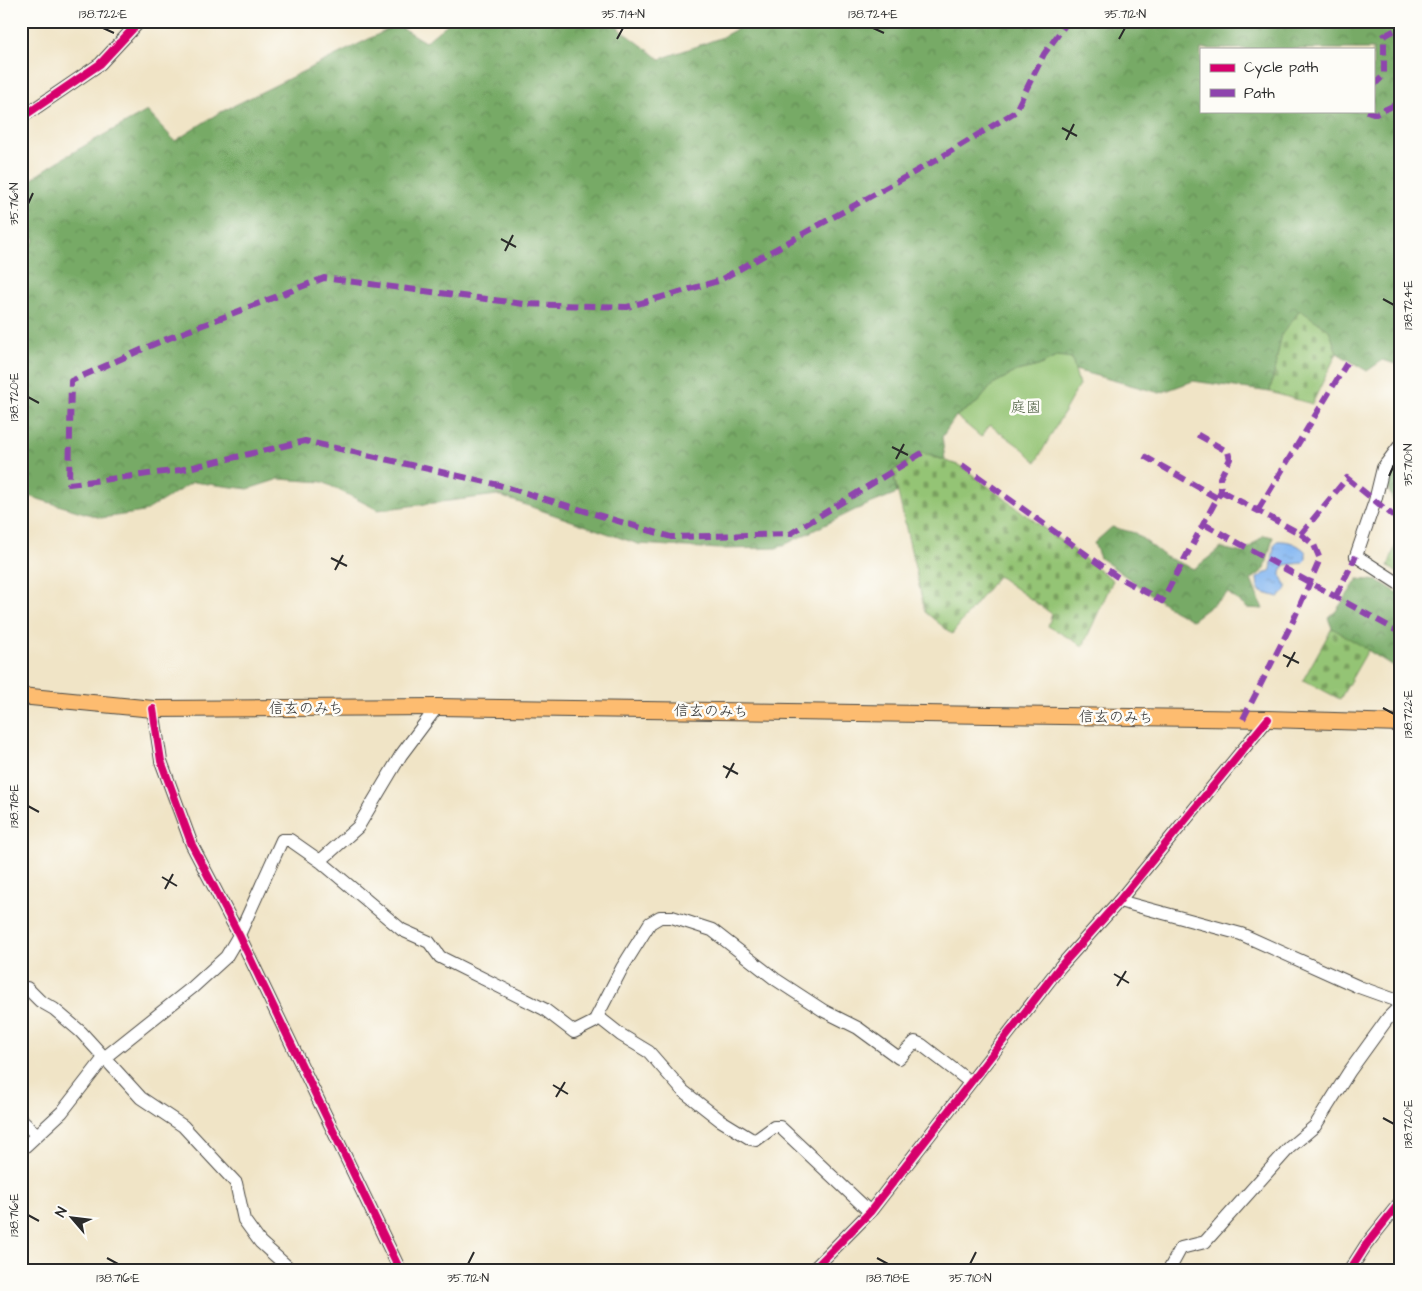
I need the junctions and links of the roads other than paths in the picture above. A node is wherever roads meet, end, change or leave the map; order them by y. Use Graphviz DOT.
graph roads {
  1 [pos="140,21"];
  2 [pos="21,118"];
  3 [pos="1401,444"];
  4 [pos="1401,585"];
  5 [pos="21,696"];
  6 [pos="436,707"];
  7 [pos="153,709"];
  8 [pos="1268,719"];
  9 [pos="1401,723"];
  10 [pos="320,861"];
  11 [pos="1119,901"];
  12 [pos="239,935"];
  13 [pos="27,988"];
  14 [pos="1401,1004"];
  15 [pos="597,1016"];
  16 [pos="104,1058"];
  17 [pos="970,1082"];
  18 [pos="21,1120"];
  19 [pos="37,1135"];
  20 [pos="21,1150"];
  21 [pos="1401,1202"];
  22 [pos="870,1212"];
  23 [pos="290,1270"];
  24 [pos="400,1270"];
  25 [pos="814,1270"];
  26 [pos="1169,1270"];
  27 [pos="1350,1270"];
  1 -- 2 [label="street"];
  3 -- 4 [label="street"];
  5 -- 7 [label="main road, 信玄のみち"];
  6 -- 7 [label="main road, 信玄のみち"];
  6 -- 8 [label="main road, 信玄のみち"];
  6 -- 10 [label="street"];
  7 -- 12 [label="street"];
  8 -- 9 [label="main road, 信玄のみち"];
  8 -- 11 [label="street"];
  10 -- 12 [label="street"];
  10 -- 15 [label="street"];
  11 -- 14 [label="street"];
  11 -- 17 [label="street"];
  12 -- 16 [label="street"];
  12 -- 24 [label="street"];
  13 -- 16 [label="street"];
  14 -- 26 [label="street"];
  15 -- 17 [label="street"];
  15 -- 22 [label="street"];
  16 -- 19 [label="street"];
  16 -- 23 [label="street"];
  17 -- 22 [label="street"];
  18 -- 19 [label="street"];
  19 -- 20 [label="street"];
  21 -- 27 [label="street"];
  22 -- 25 [label="street"];
}
